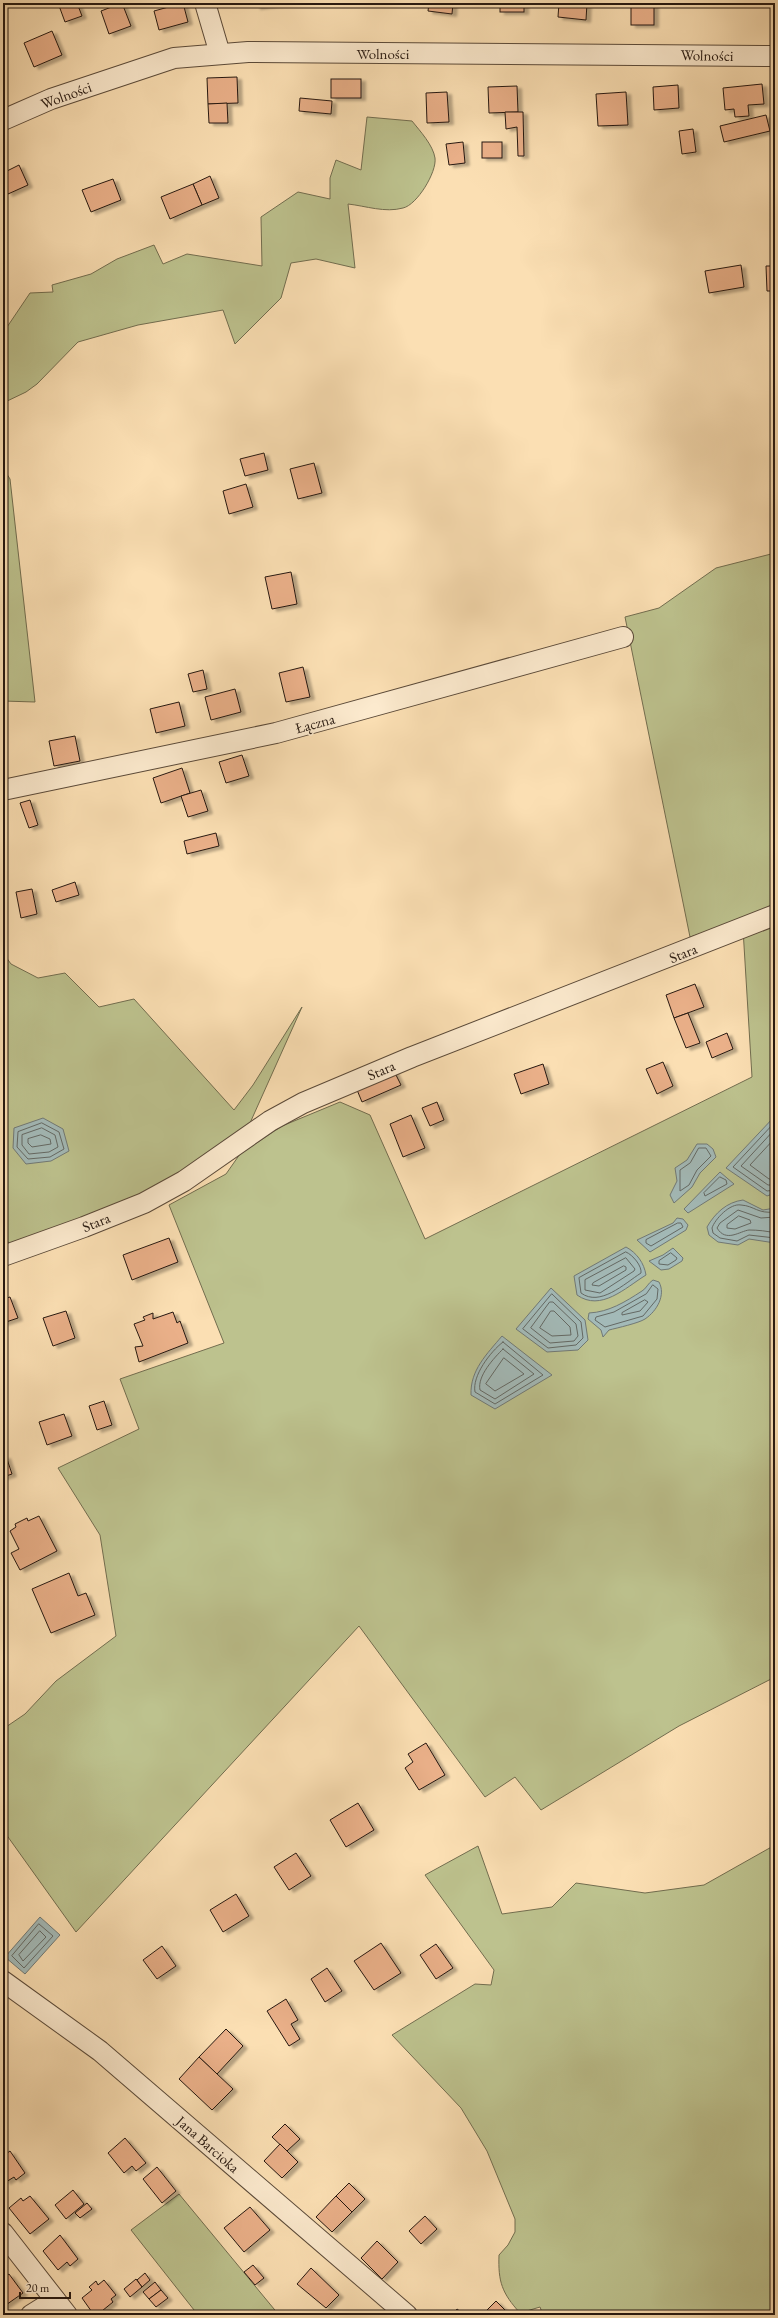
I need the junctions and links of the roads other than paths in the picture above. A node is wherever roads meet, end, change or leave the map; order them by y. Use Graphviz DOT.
graph roads {
  1 [pos="205,3"];
  2 [pos="220,54"];
  3 [pos="775,56"];
  4 [pos="3,120"];
  5 [pos="623,637"];
  6 [pos="3,790"];
  7 [pos="775,915"];
  8 [pos="3,1256"];
  9 [pos="3,1981"];
  10 [pos="3,2232"];
  11 [pos="55,2300"];
  12 [pos="31,2315"];
  13 [pos="67,2315"];
  14 [pos="407,2315"];
  1 -- 2 [label="street"];
  2 -- 3 [label="street, Wolności"];
  2 -- 4 [label="street, Wolności"];
  5 -- 6 [label="street, Łączna"];
  7 -- 8 [label="street, Stara"];
  9 -- 14 [label="street, Jana Barcioka"];
  10 -- 11 [label="street"];
  11 -- 12 [label="street"];
  11 -- 13 [label="street"];
}
